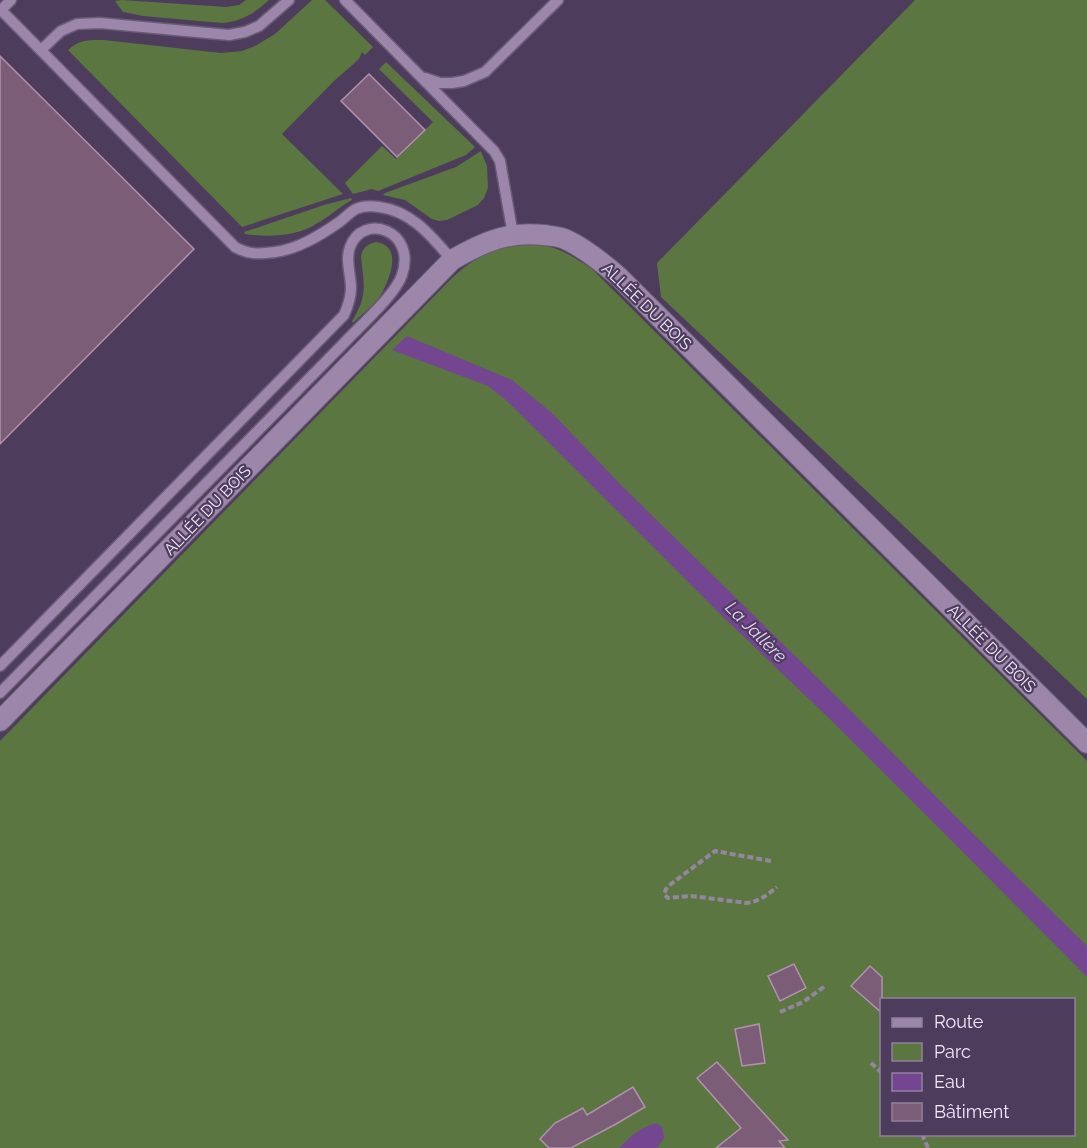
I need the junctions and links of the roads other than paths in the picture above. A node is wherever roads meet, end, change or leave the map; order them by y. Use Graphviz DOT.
graph roads {
  1 [pos="10,0"];
  2 [pos="289,0"];
  3 [pos="345,0"];
  4 [pos="558,0"];
  5 [pos="0,10"];
  6 [pos="41,50"];
  7 [pos="422,77"];
  8 [pos="513,235"];
  9 [pos="452,260"];
  10 [pos="0,666"];
  11 [pos="0,693"];
  12 [pos="0,721"];
  13 [pos="1087,743"];
  1 -- 5 [label="lane"];
  2 -- 6 [label="lane"];
  3 -- 7 [label="lane"];
  4 -- 7 [label="lane"];
  5 -- 6 [label="lane"];
  6 -- 9 [label="lane"];
  7 -- 8 [label="lane"];
  8 -- 9 [label="street, ALLÉE DU BOIS"];
  8 -- 13 [label="street, ALLÉE DU BOIS"];
  9 -- 12 [label="street, ALLÉE DU BOIS"];
  10 -- 11 [label="lane"];
}
